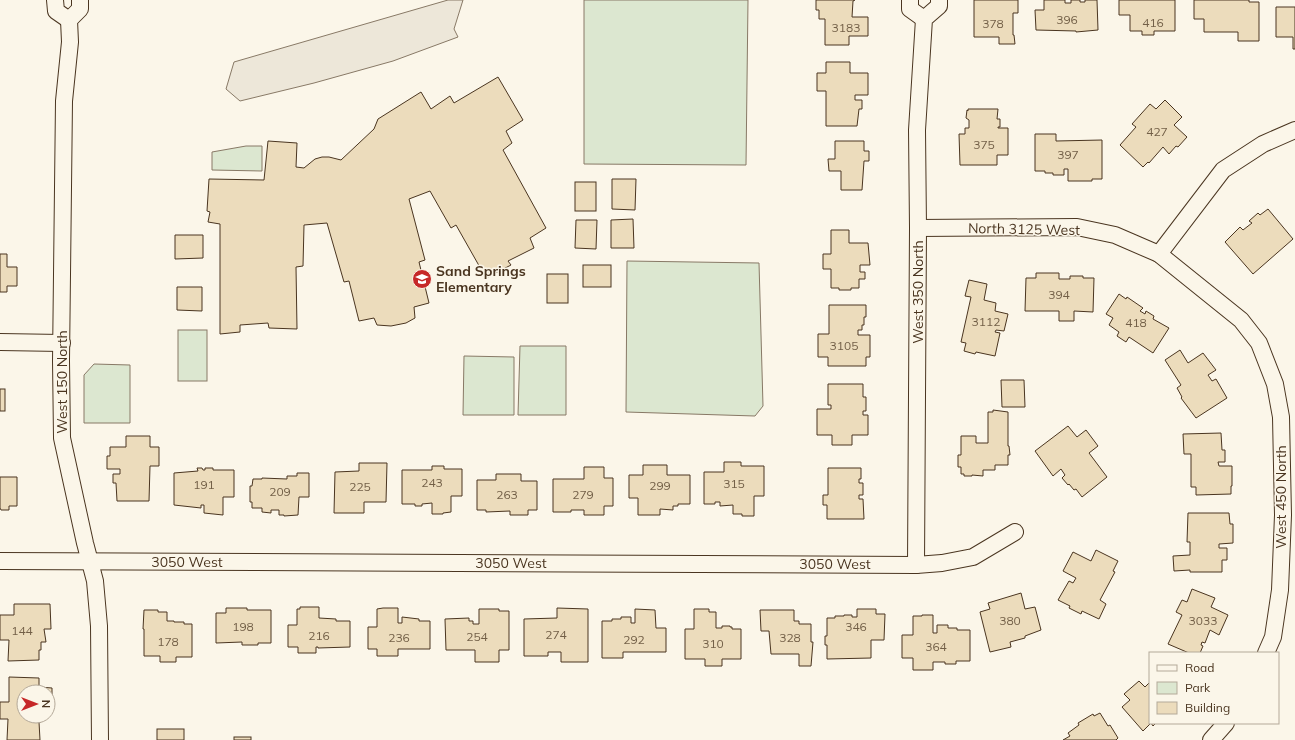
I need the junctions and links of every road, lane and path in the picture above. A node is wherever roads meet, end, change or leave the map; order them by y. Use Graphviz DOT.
graph roads {
  1 [pos="56,0"];
  2 [pos="80,0"];
  3 [pos="910,0"];
  4 [pos="939,0"];
  5 [pos="924,19"];
  6 [pos="69,20"];
  7 [pos="1295,130"];
  8 [pos="918,228"];
  9 [pos="1159,254"];
  10 [pos="0,342"];
  11 [pos="62,342"];
  12 [pos="1259,342"];
  13 [pos="1289,515"];
  14 [pos="1015,532"];
  15 [pos="0,561"];
  16 [pos="89,561"];
  17 [pos="916,565"];
  18 [pos="1266,652"];
  19 [pos="1225,724"];
  20 [pos="100,740"];
  21 [pos="1211,740"];
  1 -- 6 [label="street"];
  2 -- 6 [label="street"];
  3 -- 5 [label="street"];
  4 -- 5 [label="street"];
  5 -- 8 [label="street, West 350 North"];
  6 -- 11 [label="street, West 150 North"];
  7 -- 9 [label="street"];
  8 -- 9 [label="street, North 3125 West"];
  8 -- 17 [label="street, West 350 North"];
  9 -- 12 [label="street, North 3125 West"];
  10 -- 11 [label="street"];
  11 -- 16 [label="street, West 150 North"];
  12 -- 13 [label="street, West 450 North"];
  13 -- 18 [label="street, West 450 North"];
  14 -- 17 [label="street, 3050 West"];
  15 -- 16 [label="street, 3050 West"];
  16 -- 17 [label="street, 3050 West"];
  16 -- 20 [label="street, West 150 North"];
  19 -- 21 [label="street"];
}
